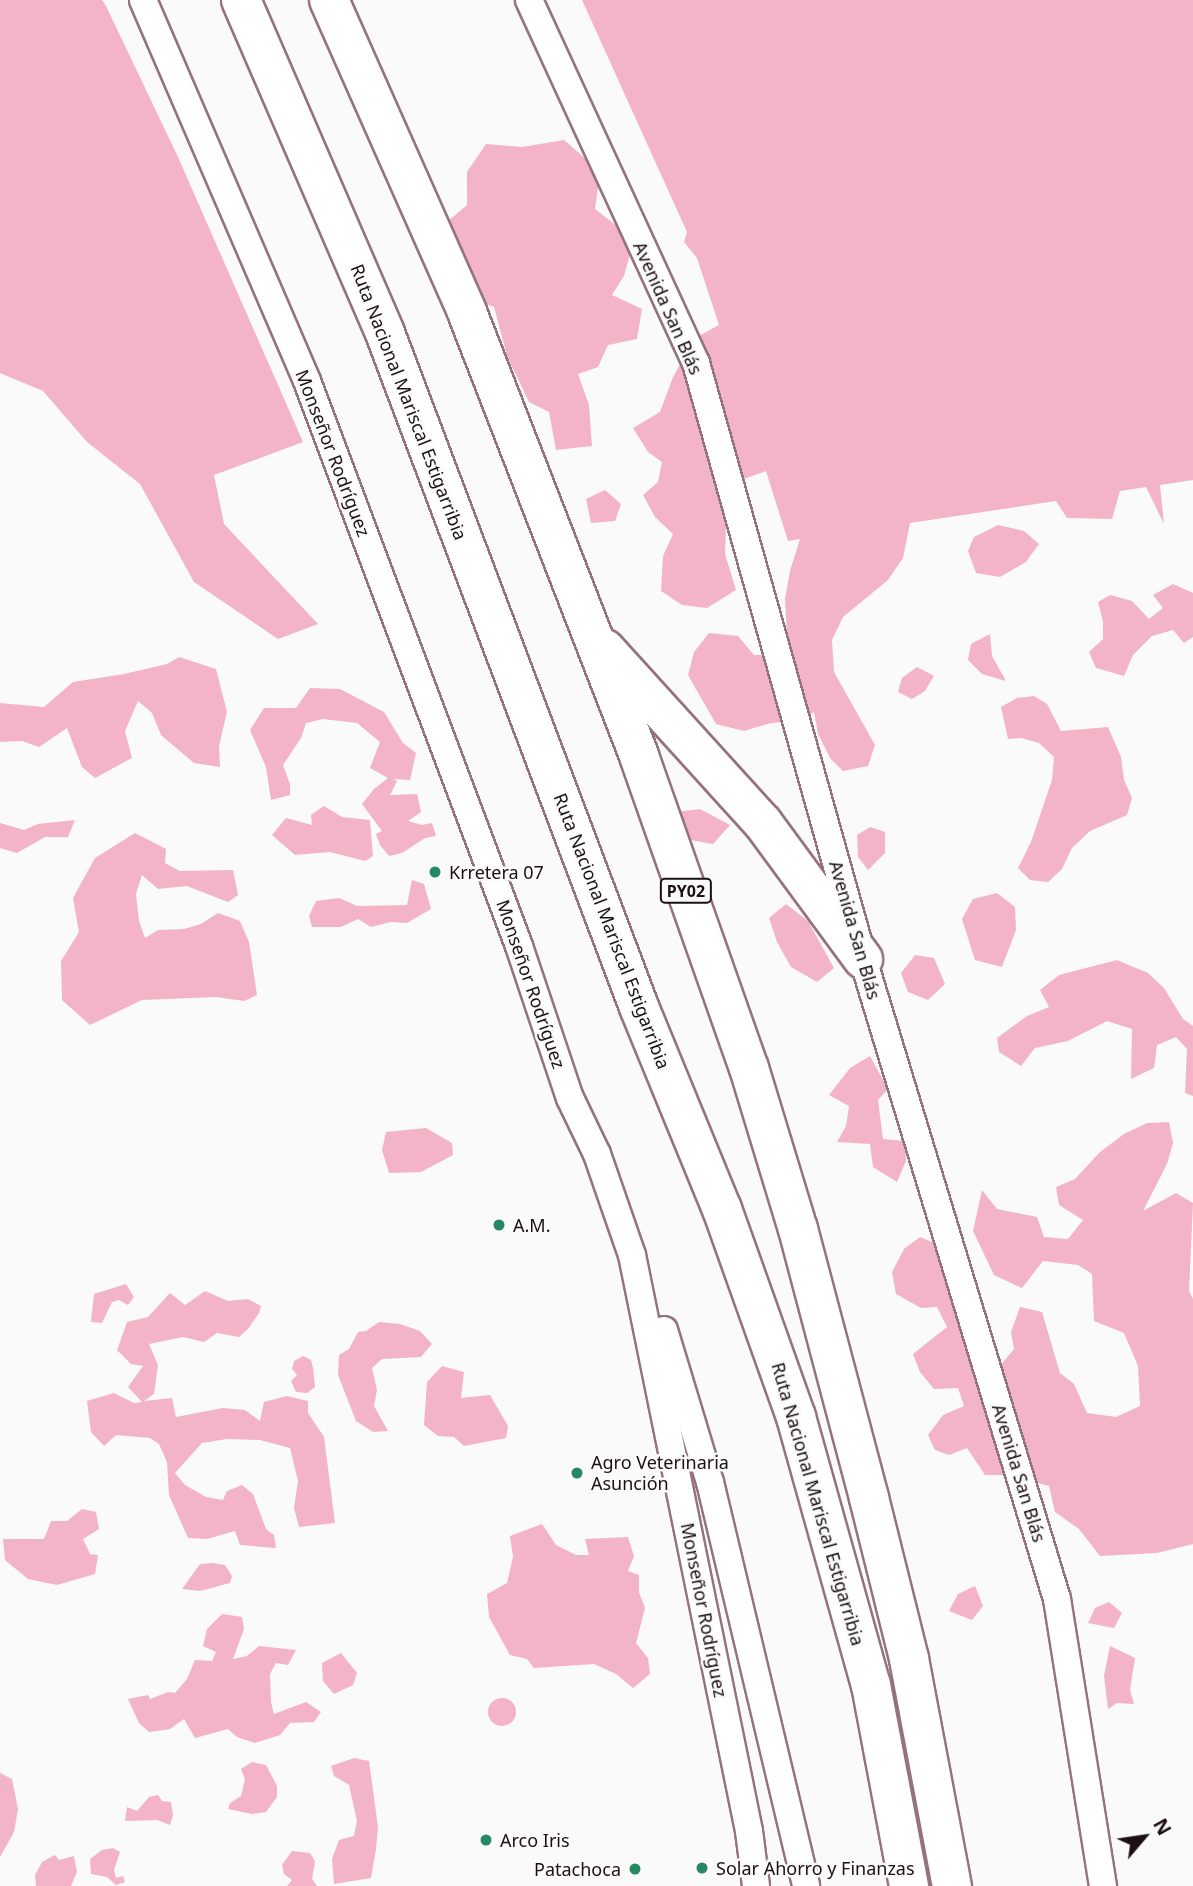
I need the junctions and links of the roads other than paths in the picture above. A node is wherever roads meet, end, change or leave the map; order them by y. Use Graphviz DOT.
graph roads {
  1 [pos="143,0"];
  2 [pos="241,0"];
  3 [pos="329,0"];
  4 [pos="529,0"];
  5 [pos="589,632"];
  6 [pos="863,959"];
  7 [pos="632,1255"];
  8 [pos="756,1886"];
  9 [pos="806,1886"];
  10 [pos="909,1886"];
  11 [pos="952,1886"];
  12 [pos="1103,1886"];
  1 -- 7 [label="street, Monseñor Rodríguez"];
  2 -- 10 [label="highway, Ruta Nacional Mariscal Estigarribia"];
  3 -- 5 [label="highway, PY02"];
  4 -- 6 [label="street, Avenida San Blás"];
  5 -- 6 [label="highway"];
  5 -- 11 [label="highway, PY02"];
  6 -- 12 [label="street, Avenida San Blás"];
  7 -- 8 [label="street, Monseñor Rodríguez"];
  7 -- 9 [label="street"];
}
